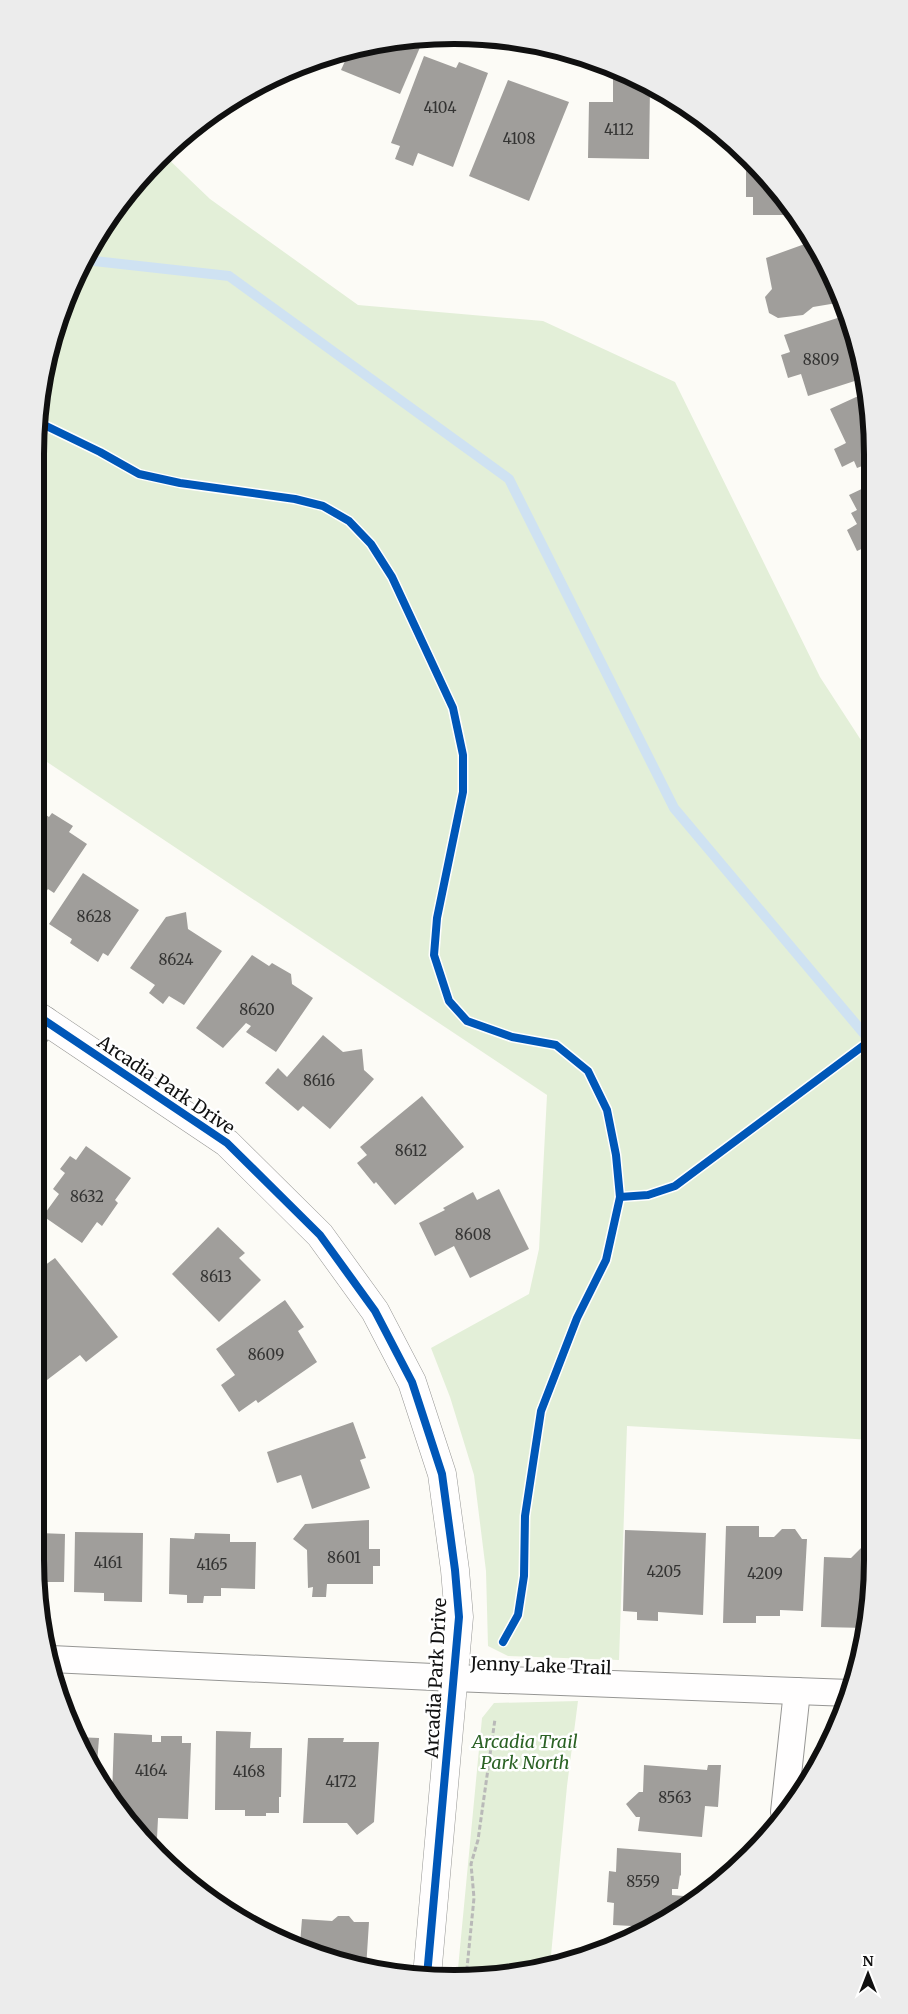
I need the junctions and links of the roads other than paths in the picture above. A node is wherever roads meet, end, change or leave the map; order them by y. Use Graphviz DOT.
graph roads {
  1 [pos="44,1027"];
  2 [pos="56,1659"];
  3 [pos="454,1678"];
  4 [pos="797,1691"];
  5 [pos="842,1693"];
  6 [pos="785,1802"];
  7 [pos="428,1969"];
  1 -- 3 [label="street, Arcadia Park Drive"];
  2 -- 3 [label="street, Jenny Lake Trail"];
  3 -- 4 [label="street, Jenny Lake Trail"];
  3 -- 7 [label="street, Arcadia Park Drive"];
  4 -- 5 [label="street, Jenny Lake Trail"];
  4 -- 6 [label="street"];
}
